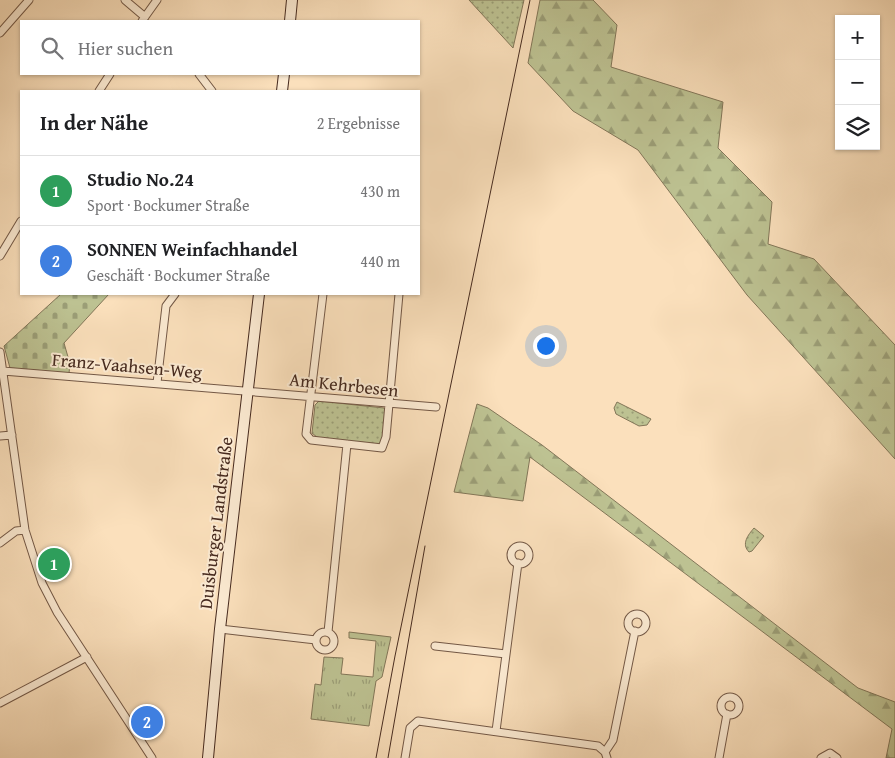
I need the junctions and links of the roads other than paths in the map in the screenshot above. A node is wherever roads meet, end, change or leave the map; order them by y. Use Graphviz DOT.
graph roads {
  1 [pos="29,0"];
  2 [pos="125,0"];
  3 [pos="157,0"];
  4 [pos="292,0"];
  5 [pos="144,19"];
  6 [pos="290,20"];
  7 [pos="0,33"];
  8 [pos="109,75"];
  9 [pos="200,75"];
  10 [pos="284,75"];
  11 [pos="100,90"];
  12 [pos="211,90"];
  13 [pos="282,90"];
  14 [pos="20,223"];
  15 [pos="0,256"];
  16 [pos="174,295"];
  17 [pos="259,295"];
  18 [pos="323,295"];
  19 [pos="399,295"];
  20 [pos="0,352"];
  21 [pos="3,371"];
  22 [pos="157,384"];
  23 [pos="248,391"];
  24 [pos="311,396"];
  25 [pos="388,404"];
  26 [pos="436,407"];
  27 [pos="12,434"];
  28 [pos="0,436"];
  29 [pos="347,444"];
  30 [pos="25,530"];
  31 [pos="0,542"];
  32 [pos="518,563"];
  33 [pos="220,629"];
  34 [pos="328,632"];
  35 [pos="634,632"];
  36 [pos="316,640"];
  37 [pos="435,646"];
  38 [pos="506,654"];
  39 [pos="87,657"];
  40 [pos="0,703"];
  41 [pos="727,714"];
  42 [pos="496,731"];
  43 [pos="606,755"];
  44 [pos="209,757"];
  45 [pos="152,758"];
  46 [pos="405,758"];
  47 [pos="719,758"];
  48 [pos="821,758"];
  49 [pos="837,758"];
  1 -- 7 [label="street"];
  2 -- 5 [label="street"];
  3 -- 5 [label="street"];
  4 -- 6 [label="main road"];
  8 -- 11 [label="street"];
  9 -- 12 [label="street"];
  10 -- 13 [label="main road"];
  14 -- 15 [label="street"];
  16 -- 22 [label="street"];
  17 -- 23 [label="main road, Duisburger Landstraße"];
  18 -- 24 [label="street"];
  19 -- 25 [label="street"];
  20 -- 21 [label="street"];
  21 -- 22 [label="street, Franz-Vaahsen-Weg"];
  21 -- 27 [label="street"];
  22 -- 23 [label="street, Franz-Vaahsen-Weg"];
  23 -- 24 [label="street, Am Kehrbesen"];
  23 -- 33 [label="main road, Duisburger Landstraße"];
  24 -- 25 [label="street, Am Kehrbesen"];
  24 -- 29 [label="street"];
  25 -- 26 [label="street, Am Kehrbesen"];
  25 -- 29 [label="street"];
  27 -- 28 [label="street"];
  27 -- 30 [label="street"];
  29 -- 34 [label="street"];
  30 -- 31 [label="street"];
  30 -- 39 [label="street"];
  32 -- 38 [label="street"];
  33 -- 36 [label="street"];
  33 -- 44 [label="main road, Duisburger Landstraße"];
  34 -- 36 [label="street"];
  34 -- 36 [label="street"];
  35 -- 43 [label="street"];
  37 -- 38 [label="street"];
  38 -- 42 [label="street"];
  39 -- 40 [label="street"];
  39 -- 45 [label="street"];
  41 -- 47 [label="street"];
  42 -- 43 [label="street"];
  42 -- 46 [label="street"];
  48 -- 49 [label="street"];
}
